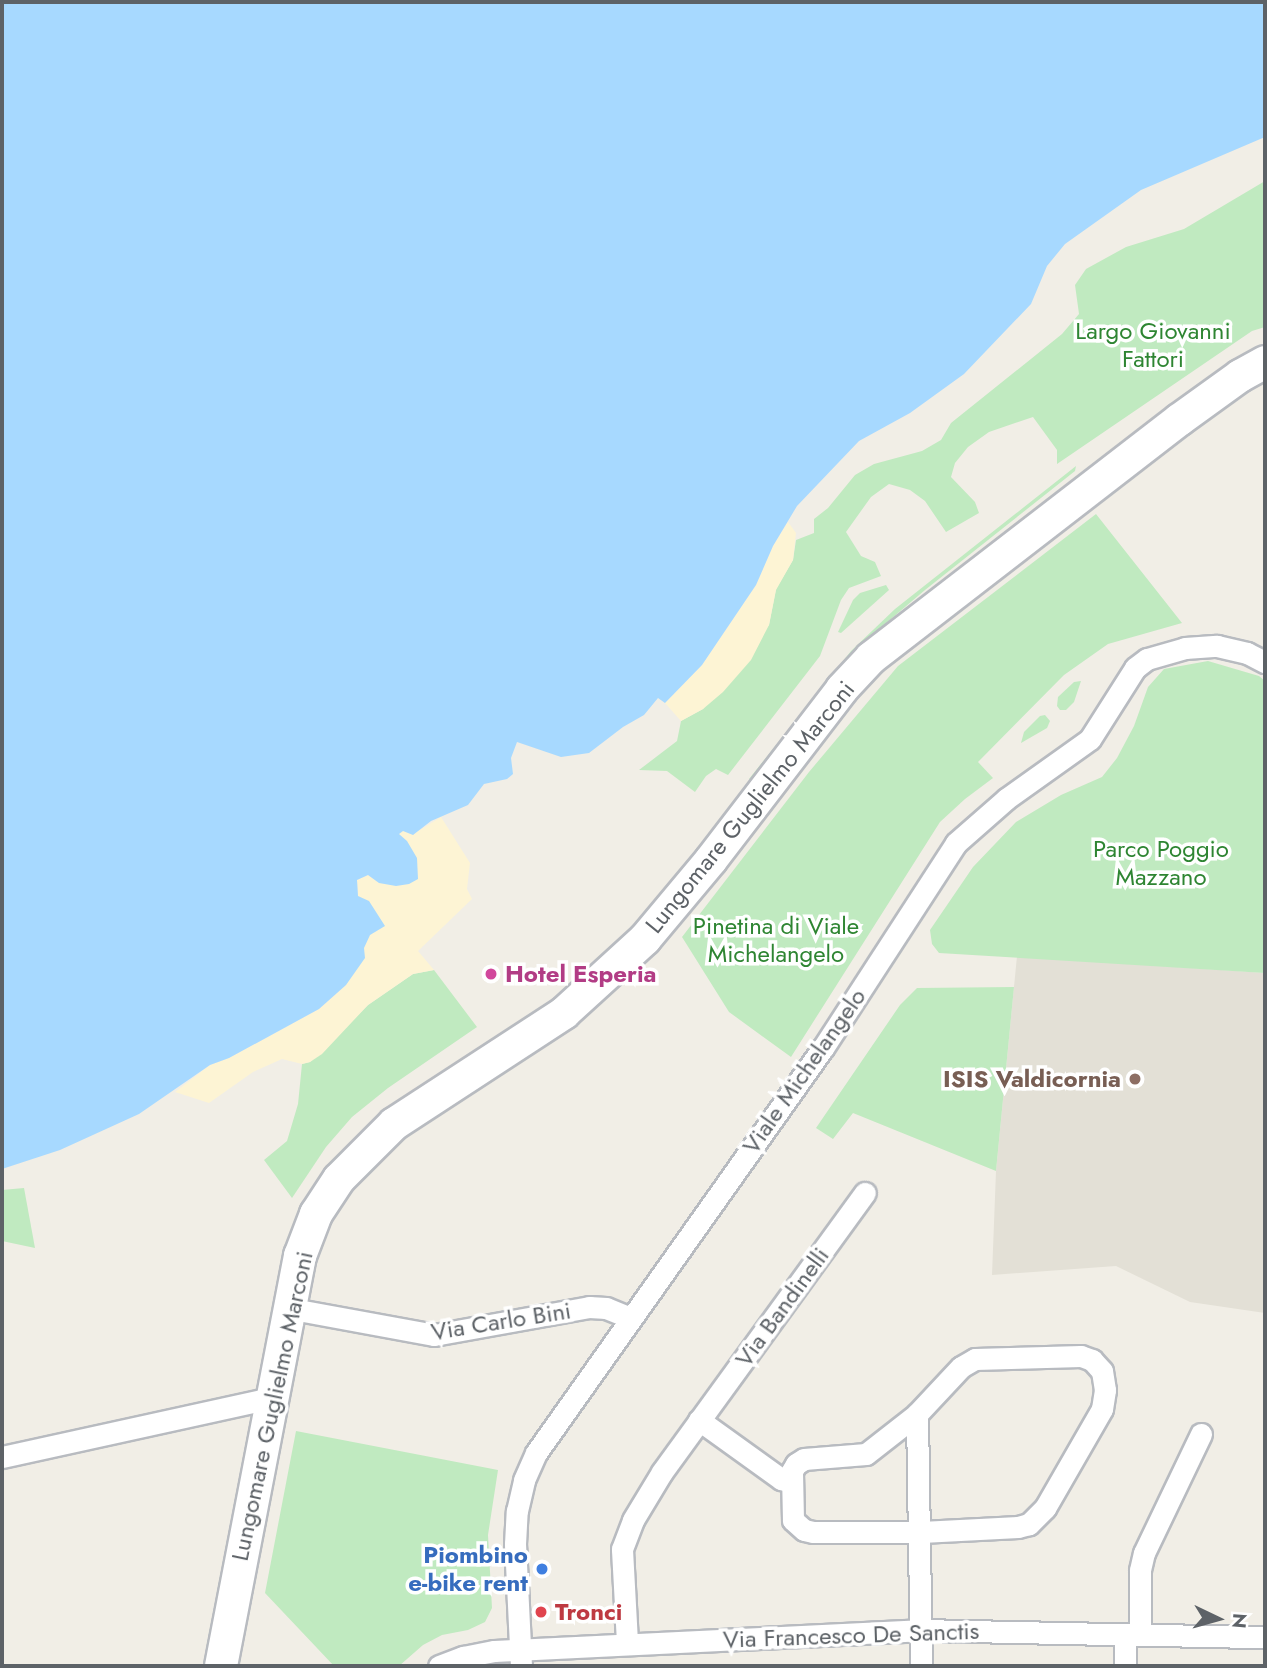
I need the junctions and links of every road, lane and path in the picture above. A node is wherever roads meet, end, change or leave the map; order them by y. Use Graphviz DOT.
graph roads {
  1 [pos="1265,362"];
  2 [pos="1265,662"];
  3 [pos="866,1193"];
  4 [pos="287,1308"];
  5 [pos="631,1318"];
  6 [pos="270,1398"];
  7 [pos="917,1414"];
  8 [pos="699,1420"];
  9 [pos="1201,1434"];
  10 [pos="2,1457"];
  11 [pos="792,1482"];
  12 [pos="921,1532"];
  13 [pos="919,1630"];
  14 [pos="1133,1634"];
  15 [pos="1265,1637"];
  16 [pos="627,1643"];
  17 [pos="520,1658"];
  18 [pos="221,1666"];
  19 [pos="439,1666"];
  20 [pos="921,1666"];
  21 [pos="1125,1666"];
  1 -- 4 [label="street, Lungomare Guglielmo Marconi"];
  2 -- 5 [label="street, Viale Michelangelo"];
  3 -- 8 [label="street, Via Bandinelli"];
  4 -- 5 [label="street, Via Carlo Bini"];
  4 -- 6 [label="street, Lungomare Guglielmo Marconi"];
  5 -- 17 [label="street, Viale Michelangelo"];
  6 -- 10 [label="street"];
  6 -- 18 [label="street, Lungomare Guglielmo Marconi"];
  7 -- 11 [label="street"];
  7 -- 12 [label="street"];
  7 -- 12 [label="street"];
  8 -- 11 [label="street"];
  8 -- 16 [label="street, Via Bandinelli"];
  9 -- 14 [label="street"];
  11 -- 12 [label="street"];
  12 -- 13 [label="street"];
  13 -- 14 [label="street, Via Francesco De Sanctis"];
  13 -- 16 [label="street, Via Francesco De Sanctis"];
  13 -- 20 [label="street"];
  14 -- 15 [label="street, Via Francesco De Sanctis"];
  14 -- 21 [label="street"];
  16 -- 17 [label="street, Via Francesco De Sanctis"];
  17 -- 19 [label="street, Via Francesco De Sanctis"];
}
